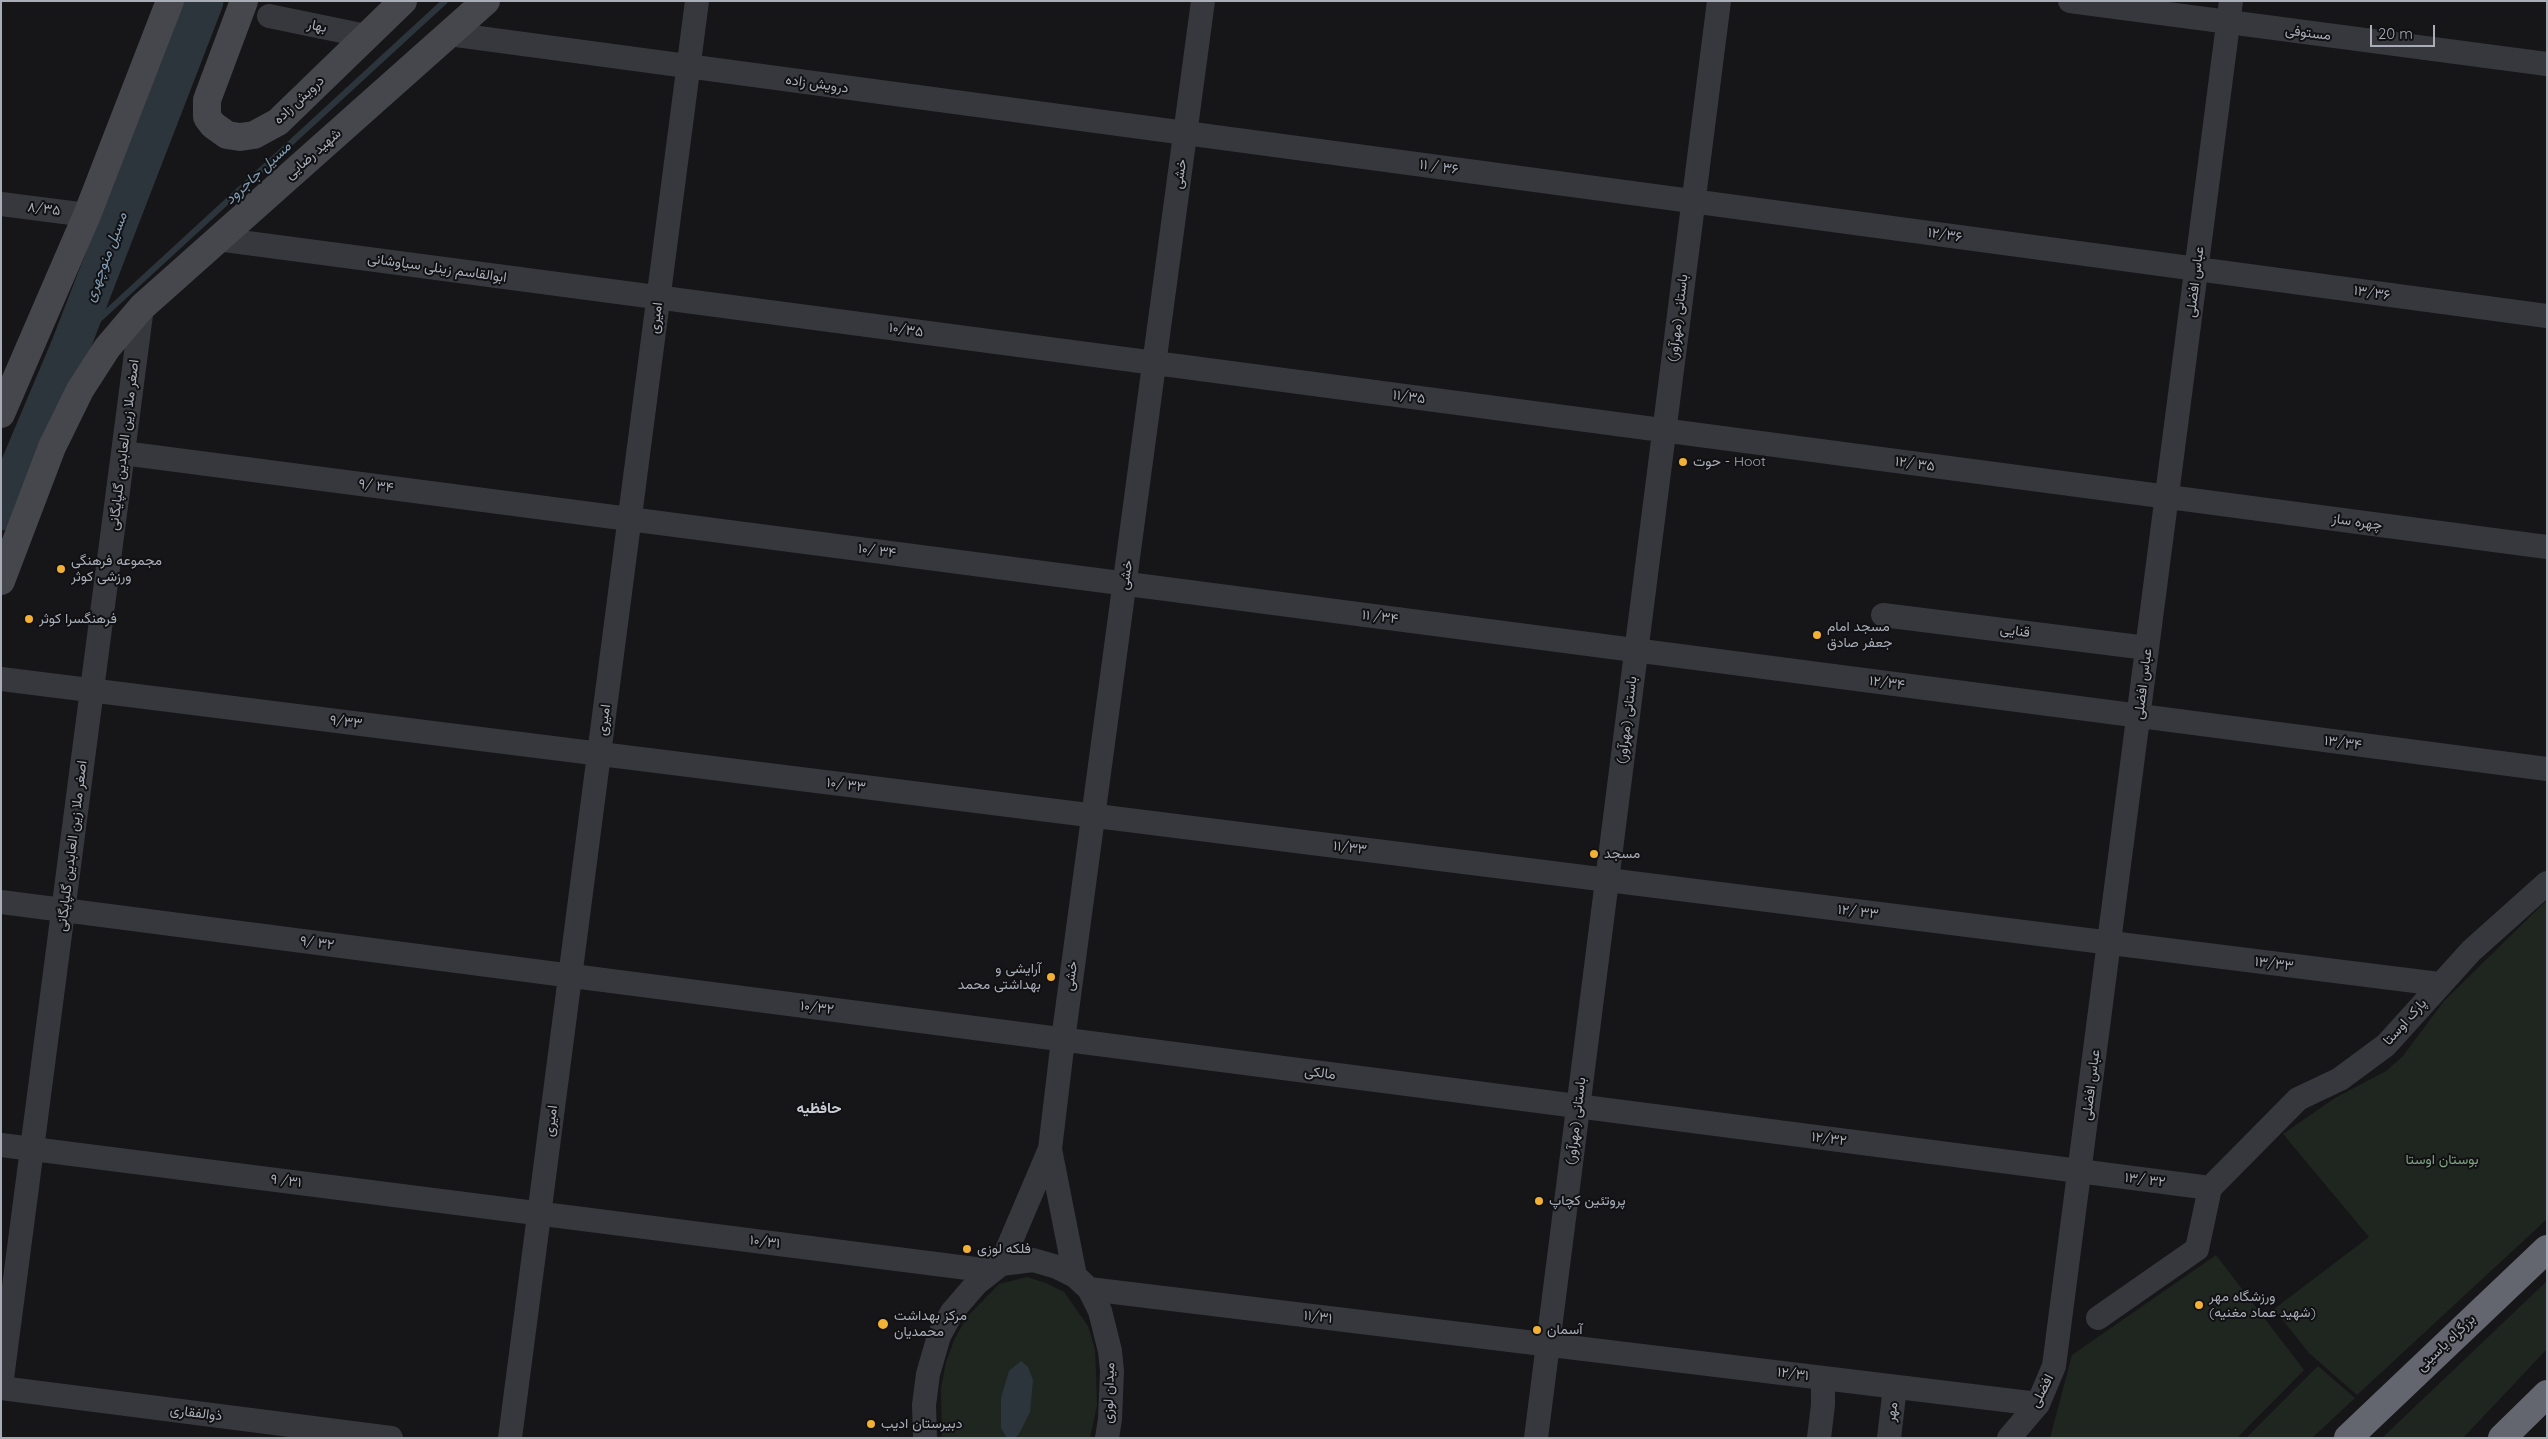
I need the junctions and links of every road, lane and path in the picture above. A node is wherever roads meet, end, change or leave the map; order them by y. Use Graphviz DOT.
graph roads {
  1 [pos="170,1"];
  2 [pos="244,1"];
  3 [pos="403,1"];
  4 [pos="486,1"];
  5 [pos="697,1"];
  6 [pos="1203,1"];
  7 [pos="1719,1"];
  8 [pos="2070,1"];
  9 [pos="2230,12"];
  10 [pos="268,16"];
  11 [pos="449,34"];
  12 [pos="366,36"];
  13 [pos="2547,64"];
  14 [pos="688,66"];
  15 [pos="1185,133"];
  16 [pos="1693,202"];
  17 [pos="1,204"];
  18 [pos="87,215"];
  19 [pos="216,239"];
  20 [pos="2197,269"];
  21 [pos="658,297"];
  22 [pos="142,307"];
  23 [pos="2547,316"];
  24 [pos="1154,363"];
  25 [pos="1,414"];
  26 [pos="1664,430"];
  27 [pos="123,453"];
  28 [pos="2167,497"];
  29 [pos="630,519"];
  30 [pos="2547,547"];
  31 [pos="1,580"];
  32 [pos="1124,584"];
  33 [pos="1883,615"];
  34 [pos="2147,648"];
  35 [pos="1636,650"];
  36 [pos="1,679"];
  37 [pos="92,690"];
  38 [pos="2138,716"];
  39 [pos="599,754"];
  40 [pos="2547,769"];
  41 [pos="1093,816"];
  42 [pos="1607,880"];
  43 [pos="2547,883"];
  44 [pos="1,902"];
  45 [pos="63,910"];
  46 [pos="2109,943"];
  47 [pos="570,976"];
  48 [pos="2439,984"];
  49 [pos="1063,1040"];
  50 [pos="1578,1106"];
  51 [pos="1,1145"];
  52 [pos="32,1149"];
  53 [pos="1050,1149"];
  54 [pos="2080,1171"];
  55 [pos="2210,1188"];
  56 [pos="539,1213"];
  57 [pos="2547,1249"];
  58 [pos="996,1267"];
  59 [pos="1082,1282"];
  60 [pos="2098,1318"];
  61 [pos="1548,1345"];
  62 [pos="2054,1366"];
  63 [pos="1823,1378"];
  64 [pos="1,1387"];
  65 [pos="1895,1387"];
  66 [pos="2547,1394"];
  67 [pos="2038,1404"];
  68 [pos="391,1438"];
  69 [pos="510,1438"];
  70 [pos="924,1438"];
  71 [pos="1106,1438"];
  72 [pos="1536,1438"];
  73 [pos="1819,1438"];
  74 [pos="1889,1438"];
  75 [pos="2009,1438"];
  76 [pos="2348,1438"];
  77 [pos="2502,1438"];
  1 -- 18 [label="main road"];
  2 -- 12 [label="main road, درویش زاده"];
  3 -- 12 [label="main road, درویش زاده"];
  4 -- 11 [label="main road, شهید رضایی"];
  5 -- 14 [label="street, امیری"];
  6 -- 15 [label="street, خشی"];
  7 -- 16 [label="street, باستانی (مهرآور)"];
  8 -- 9 [label="street, مستوفی"];
  9 -- 13 [label="street, مستوفی"];
  9 -- 20 [label="street, عباس افضلی"];
  10 -- 12 [label="street, بهار"];
  11 -- 14 [label="street, درویش زاده"];
  11 -- 19 [label="main road, شهید رضایی"];
  14 -- 15 [label="street, درویش زاده"];
  14 -- 21 [label="street, امیری"];
  15 -- 16 [label="street, ۱۱ / ۳۶"];
  15 -- 24 [label="street, خشی"];
  16 -- 20 [label="street, ۱۲/۳۶"];
  16 -- 26 [label="street, باستانی (مهرآور)"];
  17 -- 18 [label="street, ۸/۳۵"];
  18 -- 25 [label="main road"];
  19 -- 21 [label="street, ابوالقاسم زینلی سیاوشانی"];
  19 -- 22 [label="main road, شهید رضایی"];
  20 -- 23 [label="street, ۱۳/۳۶"];
  20 -- 28 [label="street, عباس افضلی"];
  21 -- 24 [label="street, ۱۰/۳۵"];
  21 -- 29 [label="street, امیری"];
  22 -- 27 [label="street, اصغر ملا زین العابدین گلپایگانی"];
  22 -- 31 [label="main road"];
  24 -- 26 [label="street, ۱۱/۳۵"];
  24 -- 32 [label="street, خشی"];
  26 -- 28 [label="street, ۱۲/ ۳۵"];
  26 -- 35 [label="street, باستانی (مهرآور)"];
  27 -- 29 [label="street, ۹/ ۳۴"];
  27 -- 37 [label="street, اصغر ملا زین العابدین گلپایگانی"];
  28 -- 30 [label="street, چهره ساز"];
  28 -- 34 [label="street, عباس افضلی"];
  29 -- 32 [label="street, ۱۰/ ۳۴"];
  29 -- 39 [label="street, امیری"];
  32 -- 35 [label="street, ۱۱ /۳۴"];
  32 -- 41 [label="street, خشی"];
  33 -- 34 [label="street, قنایی"];
  34 -- 38 [label="street, عباس افضلی"];
  35 -- 38 [label="street, ۱۲/۳۴"];
  35 -- 42 [label="street, باستانی (مهرآور)"];
  36 -- 37 [label="street, ۹/۳۳"];
  37 -- 39 [label="street, ۹/۳۳"];
  37 -- 45 [label="street, اصغر ملا زین العابدین گلپایگانی"];
  38 -- 40 [label="street, ۱۳/۳۴"];
  38 -- 46 [label="street, عباس افضلی"];
  39 -- 41 [label="street, ۱۰/ ۳۳"];
  39 -- 47 [label="street, امیری"];
  41 -- 42 [label="street, ۱۱/۳۳"];
  41 -- 49 [label="street, خشی"];
  42 -- 46 [label="street, ۱۲/ ۳۳"];
  42 -- 50 [label="street, باستانی (مهرآور)"];
  43 -- 48 [label="street, پارک اوستا"];
  44 -- 45 [label="street, ۹/ ۳۲"];
  45 -- 47 [label="street, ۹/ ۳۲"];
  45 -- 52 [label="street, اصغر ملا زین العابدین گلپایگانی"];
  46 -- 48 [label="street, ۱۳/۳۳"];
  46 -- 54 [label="street, عباس افضلی"];
  47 -- 49 [label="street, ۱۰/۳۲"];
  47 -- 56 [label="street, امیری"];
  48 -- 55 [label="street, پارک اوستا"];
  49 -- 50 [label="street, مالکی"];
  49 -- 53 [label="street, خشی"];
  50 -- 54 [label="street, ۱۲/۳۲"];
  50 -- 61 [label="street, باستانی (مهرآور)"];
  51 -- 52 [label="street, ۹ /۳۱"];
  52 -- 56 [label="street, ۹ /۳۱"];
  52 -- 64 [label="street, اصغر ملا زین العابدین گلپایگانی"];
  53 -- 58 [label="street, خشی"];
  53 -- 59 [label="street, خشی"];
  54 -- 55 [label="street, ۱۳/ ۳۲"];
  54 -- 62 [label="street, عباس افضلی"];
  55 -- 60 [label="street"];
  56 -- 58 [label="street, ۱۰/۳۱"];
  56 -- 69 [label="street, امیری"];
  57 -- 76 [label="highway, بزرگراه یاسینی"];
  58 -- 59 [label="street"];
  58 -- 70 [label="street"];
  59 -- 61 [label="street, ۱۱/۳۱"];
  59 -- 71 [label="street, میدان لوزی"];
  61 -- 63 [label="street, ۱۲/۳۱"];
  61 -- 72 [label="street, باستانی (مهرآور)"];
  62 -- 67 [label="street, افضلی"];
  63 -- 65 [label="street, ۱۲/۳۱"];
  63 -- 73 [label="street"];
  64 -- 68 [label="street, ذوالفقاری"];
  65 -- 67 [label="street, ۱۲/۳۱"];
  65 -- 74 [label="street, مهر"];
  66 -- 77 [label="highway"];
  67 -- 75 [label="street, افضلی"];
}
